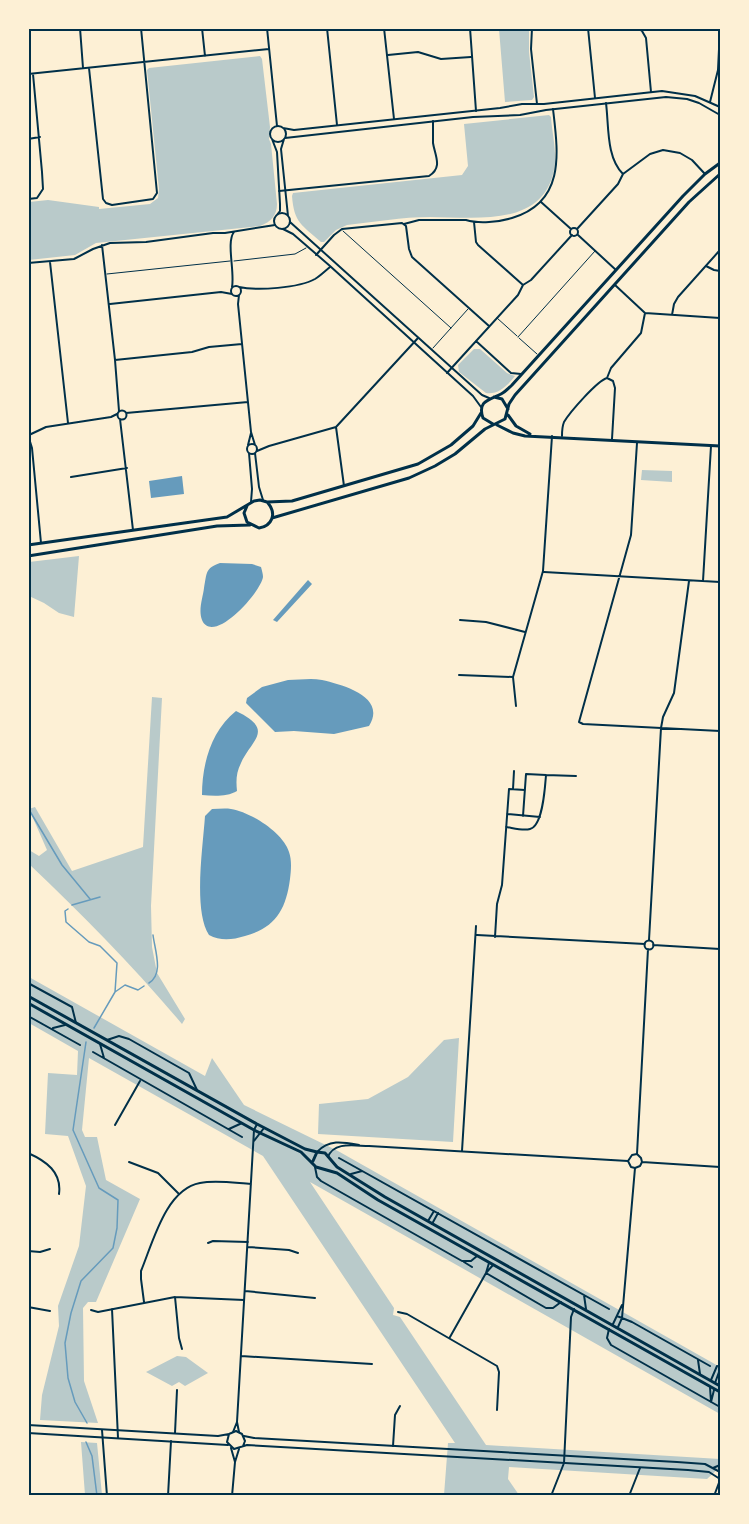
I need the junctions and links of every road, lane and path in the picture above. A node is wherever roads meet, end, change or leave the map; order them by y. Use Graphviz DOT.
graph roads {
  1 [pos="80,28"];
  2 [pos="141,28"];
  3 [pos="202,28"];
  4 [pos="267,28"];
  5 [pos="327,28"];
  6 [pos="384,28"];
  7 [pos="470,28"];
  8 [pos="532,28"];
  9 [pos="588,28"];
  10 [pos="637,28"];
  11 [pos="720,28"];
  12 [pos="269,49"];
  13 [pos="387,55"];
  14 [pos="205,56"];
  15 [pos="471,57"];
  16 [pos="143,62"];
  17 [pos="83,68"];
  18 [pos="89,68"];
  19 [pos="719,70"];
  20 [pos="28,74"];
  21 [pos="33,74"];
  22 [pos="651,92"];
  23 [pos="595,98"];
  24 [pos="710,102"];
  25 [pos="553,103"];
  26 [pos="606,103"];
  27 [pos="537,104"];
  28 [pos="595,104"];
  29 [pos="707,107"];
  30 [pos="720,107"];
  31 [pos="553,109"];
  32 [pos="476,111"];
  33 [pos="538,112"];
  34 [pos="432,115"];
  35 [pos="720,115"];
  36 [pos="477,117"];
  37 [pos="394,119"];
  38 [pos="433,121"];
  39 [pos="337,125"];
  40 [pos="395,125"];
  41 [pos="277,126"];
  42 [pos="283,128"];
  43 [pos="338,131"];
  44 [pos="40,137"];
  45 [pos="28,139"];
  46 [pos="285,139"];
  47 [pos="272,140"];
  48 [pos="720,163"];
  49 [pos="623,174"];
  50 [pos="705,174"];
  51 [pos="720,174"];
  52 [pos="279,191"];
  53 [pos="285,191"];
  54 [pos="28,199"];
  55 [pos="541,202"];
  56 [pos="276,216"];
  57 [pos="288,216"];
  58 [pos="290,222"];
  59 [pos="474,222"];
  60 [pos="404,224"];
  61 [pos="275,225"];
  62 [pos="284,229"];
  63 [pos="342,229"];
  64 [pos="572,229"];
  65 [pos="577,229"];
  66 [pos="235,231"];
  67 [pos="572,235"];
  68 [pos="578,235"];
  69 [pos="102,245"];
  70 [pos="307,247"];
  71 [pos="321,250"];
  72 [pos="720,250"];
  73 [pos="595,251"];
  74 [pos="316,255"];
  75 [pos="232,261"];
  76 [pos="50,262"];
  77 [pos="28,263"];
  78 [pos="330,266"];
  79 [pos="705,266"];
  80 [pos="616,270"];
  81 [pos="720,270"];
  82 [pos="107,274"];
  83 [pos="623,276"];
  84 [pos="234,278"];
  85 [pos="523,285"];
  86 [pos="615,285"];
  87 [pos="239,286"];
  88 [pos="232,288"];
  89 [pos="252,289"];
  90 [pos="221,292"];
  91 [pos="240,294"];
  92 [pos="233,295"];
  93 [pos="110,304"];
  94 [pos="238,304"];
  95 [pos="469,308"];
  96 [pos="645,313"];
  97 [pos="672,315"];
  98 [pos="497,318"];
  99 [pos="720,318"];
  100 [pos="489,326"];
  101 [pos="451,328"];
  102 [pos="518,337"];
  103 [pos="418,338"];
  104 [pos="476,341"];
  105 [pos="242,344"];
  106 [pos="413,344"];
  107 [pos="431,350"];
  108 [pos="538,355"];
  109 [pos="116,360"];
  110 [pos="452,368"];
  111 [pos="447,373"];
  112 [pos="522,374"];
  113 [pos="607,378"];
  114 [pos="491,397"];
  115 [pos="248,402"];
  116 [pos="481,407"];
  117 [pos="481,413"];
  118 [pos="508,413"];
  119 [pos="122,415"];
  120 [pos="68,423"];
  121 [pos="495,424"];
  122 [pos="336,427"];
  123 [pos="251,432"];
  124 [pos="29,435"];
  125 [pos="531,435"];
  126 [pos="552,436"];
  127 [pos="562,436"];
  128 [pos="612,439"];
  129 [pos="637,441"];
  130 [pos="248,445"];
  131 [pos="255,445"];
  132 [pos="711,445"];
  133 [pos="268,446"];
  134 [pos="720,446"];
  135 [pos="256,452"];
  136 [pos="249,453"];
  137 [pos="127,468"];
  138 [pos="71,477"];
  139 [pos="344,486"];
  140 [pos="265,501"];
  141 [pos="249,504"];
  142 [pos="272,518"];
  143 [pos="250,525"];
  144 [pos="133,530"];
  145 [pos="112,533"];
  146 [pos="114,542"];
  147 [pos="41,543"];
  148 [pos="28,545"];
  149 [pos="43,553"];
  150 [pos="28,556"];
  151 [pos="543,572"];
  152 [pos="619,576"];
  153 [pos="689,581"];
  154 [pos="703,581"];
  155 [pos="720,582"];
  156 [pos="460,620"];
  157 [pos="525,632"];
  158 [pos="459,675"];
  159 [pos="513,677"];
  160 [pos="516,706"];
  161 [pos="661,728"];
  162 [pos="720,731"];
  163 [pos="514,771"];
  164 [pos="546,775"];
  165 [pos="576,776"];
  166 [pos="513,789"];
  167 [pos="525,790"];
  168 [pos="507,814"];
  169 [pos="523,816"];
  170 [pos="540,817"];
  171 [pos="506,827"];
  172 [pos="476,927"];
  173 [pos="477,935"];
  174 [pos="495,937"];
  175 [pos="649,940"];
  176 [pos="645,944"];
  177 [pos="653,945"];
  178 [pos="648,949"];
  179 [pos="720,949"];
  180 [pos="28,983"];
  181 [pos="28,996"];
  182 [pos="28,1003"];
  183 [pos="28,1016"];
  184 [pos="76,1023"];
  185 [pos="67,1025"];
  186 [pos="51,1028"];
  187 [pos="107,1040"];
  188 [pos="80,1044"];
  189 [pos="100,1044"];
  190 [pos="93,1052"];
  191 [pos="104,1058"];
  192 [pos="140,1079"];
  193 [pos="197,1091"];
  194 [pos="242,1116"];
  195 [pos="242,1123"];
  196 [pos="257,1124"];
  197 [pos="115,1125"];
  198 [pos="264,1128"];
  199 [pos="229,1129"];
  200 [pos="254,1130"];
  201 [pos="260,1134"];
  202 [pos="242,1137"];
  203 [pos="254,1141"];
  204 [pos="369,1146"];
  205 [pos="317,1152"];
  206 [pos="462,1152"];
  207 [pos="28,1153"];
  208 [pos="637,1154"];
  209 [pos="328,1157"];
  210 [pos="339,1158"];
  211 [pos="628,1161"];
  212 [pos="129,1162"];
  213 [pos="642,1162"];
  214 [pos="313,1163"];
  215 [pos="720,1167"];
  216 [pos="320,1168"];
  217 [pos="635,1168"];
  218 [pos="362,1171"];
  219 [pos="348,1174"];
  220 [pos="251,1184"];
  221 [pos="178,1193"];
  222 [pos="59,1194"];
  223 [pos="434,1211"];
  224 [pos="438,1214"];
  225 [pos="430,1222"];
  226 [pos="428,1228"];
  227 [pos="248,1242"];
  228 [pos="208,1243"];
  229 [pos="248,1247"];
  230 [pos="476,1249"];
  231 [pos="50,1250"];
  232 [pos="28,1251"];
  233 [pos="298,1253"];
  234 [pos="477,1256"];
  235 [pos="494,1259"];
  236 [pos="462,1261"];
  237 [pos="491,1264"];
  238 [pos="472,1267"];
  239 [pos="486,1273"];
  240 [pos="245,1291"];
  241 [pos="584,1295"];
  242 [pos="175,1297"];
  243 [pos="564,1297"];
  244 [pos="315,1298"];
  245 [pos="244,1300"];
  246 [pos="144,1302"];
  247 [pos="561,1302"];
  248 [pos="622,1303"];
  249 [pos="579,1305"];
  250 [pos="28,1307"];
  251 [pos="111,1309"];
  252 [pos="573,1309"];
  253 [pos="586,1309"];
  254 [pos="609,1309"];
  255 [pos="50,1311"];
  256 [pos="91,1311"];
  257 [pos="399,1312"];
  258 [pos="578,1312"];
  259 [pos="617,1316"];
  260 [pos="622,1318"];
  261 [pos="720,1319"];
  262 [pos="572,1323"];
  263 [pos="613,1324"];
  264 [pos="618,1327"];
  265 [pos="609,1329"];
  266 [pos="449,1338"];
  267 [pos="182,1349"];
  268 [pos="241,1356"];
  269 [pos="698,1360"];
  270 [pos="372,1364"];
  271 [pos="710,1366"];
  272 [pos="693,1371"];
  273 [pos="718,1373"];
  274 [pos="700,1374"];
  275 [pos="691,1375"];
  276 [pos="711,1380"];
  277 [pos="715,1383"];
  278 [pos="720,1386"];
  279 [pos="712,1388"];
  280 [pos="177,1390"];
  281 [pos="720,1392"];
  282 [pos="711,1401"];
  283 [pos="400,1406"];
  284 [pos="720,1407"];
  285 [pos="497,1410"];
  286 [pos="237,1422"];
  287 [pos="28,1425"];
  288 [pos="102,1430"];
  289 [pos="117,1430"];
  290 [pos="232,1432"];
  291 [pos="239,1432"];
  292 [pos="28,1433"];
  293 [pos="175,1433"];
  294 [pos="229,1434"];
  295 [pos="243,1436"];
  296 [pos="102,1437"];
  297 [pos="118,1439"];
  298 [pos="171,1441"];
  299 [pos="317,1442"];
  300 [pos="228,1445"];
  301 [pos="243,1446"];
  302 [pos="393,1446"];
  303 [pos="231,1448"];
  304 [pos="239,1449"];
  305 [pos="317,1450"];
  306 [pos="491,1451"];
  307 [pos="393,1454"];
  308 [pos="564,1456"];
  309 [pos="491,1460"];
  310 [pos="640,1460"];
  311 [pos="235,1462"];
  312 [pos="564,1463"];
  313 [pos="720,1465"];
  314 [pos="640,1468"];
  315 [pos="713,1468"];
  316 [pos="720,1472"];
  317 [pos="720,1479"];
  318 [pos="107,1496"];
  319 [pos="168,1496"];
  320 [pos="232,1496"];
  321 [pos="551,1496"];
  322 [pos="629,1496"];
  323 [pos="714,1496"];
  1 -- 17 [label="street"];
  2 -- 16 [label="street"];
  3 -- 14 [label="street"];
  4 -- 12 [label="street"];
  5 -- 39 [label="street"];
  6 -- 13 [label="street"];
  7 -- 15 [label="street"];
  8 -- 27 [label="street"];
  9 -- 23 [label="street"];
  10 -- 22 [label="street"];
  11 -- 19 [label="street"];
  12 -- 14 [label="street"];
  12 -- 41 [label="street"];
  13 -- 15 [label="street"];
  13 -- 37 [label="street"];
  14 -- 16 [label="street"];
  15 -- 32 [label="street"];
  16 -- 18 [label="street"];
  16 -- 18 [label="street"];
  17 -- 18 [label="street"];
  17 -- 21 [label="street"];
  19 -- 24 [label="street"];
  20 -- 21 [label="street"];
  21 -- 44 [label="street"];
  22 -- 23 [label="street"];
  22 -- 24 [label="street"];
  23 -- 25 [label="street"];
  23 -- 28 [label="street"];
  24 -- 29 [label="street"];
  24 -- 30 [label="street"];
  25 -- 27 [label="street"];
  25 -- 31 [label="street"];
  26 -- 28 [label="street"];
  26 -- 29 [label="street"];
  26 -- 49 [label="street"];
  27 -- 32 [label="street"];
  27 -- 33 [label="street"];
  28 -- 31 [label="street"];
  29 -- 35 [label="street"];
  31 -- 33 [label="street"];
  31 -- 55 [label="street"];
  32 -- 34 [label="street"];
  32 -- 36 [label="street"];
  33 -- 36 [label="street"];
  34 -- 37 [label="street"];
  34 -- 38 [label="street"];
  36 -- 38 [label="street"];
  37 -- 39 [label="street"];
  37 -- 40 [label="street"];
  38 -- 40 [label="street"];
  38 -- 53 [label="street"];
  39 -- 42 [label="street"];
  39 -- 43 [label="street"];
  40 -- 43 [label="street"];
  41 -- 42 [label="street"];
  41 -- 47 [label="street"];
  42 -- 46 [label="street"];
  43 -- 46 [label="street"];
  44 -- 45 [label="street"];
  44 -- 54 [label="street"];
  46 -- 47 [label="street"];
  46 -- 53 [label="street"];
  47 -- 52 [label="street"];
  48 -- 50 [label="main road"];
  49 -- 50 [label="street"];
  49 -- 65 [label="street"];
  50 -- 80 [label="main road"];
  51 -- 83 [label="main road"];
  52 -- 53 [label="street"];
  52 -- 56 [label="street"];
  53 -- 57 [label="street"];
  55 -- 59 [label="street"];
  55 -- 64 [label="street"];
  56 -- 57 [label="street"];
  56 -- 61 [label="street"];
  57 -- 58 [label="street"];
  58 -- 62 [label="street"];
  58 -- 71 [label="street"];
  59 -- 60 [label="street"];
  59 -- 85 [label="street"];
  60 -- 63 [label="street"];
  60 -- 95 [label="street"];
  61 -- 62 [label="street"];
  61 -- 66 [label="street"];
  62 -- 70 [label="street"];
  63 -- 71 [label="street"];
  63 -- 101 [label="lane"];
  64 -- 65 [label="street"];
  64 -- 67 [label="street"];
  65 -- 68 [label="street"];
  66 -- 69 [label="street"];
  66 -- 75 [label="street"];
  67 -- 68 [label="street"];
  67 -- 85 [label="street"];
  68 -- 73 [label="street"];
  69 -- 76 [label="street"];
  69 -- 82 [label="street"];
  70 -- 74 [label="street"];
  70 -- 75 [label="lane"];
  71 -- 74 [label="street"];
  71 -- 103 [label="street"];
  72 -- 79 [label="street"];
  73 -- 80 [label="street"];
  73 -- 102 [label="lane"];
  74 -- 78 [label="street"];
  75 -- 82 [label="lane"];
  75 -- 84 [label="street"];
  76 -- 77 [label="street"];
  76 -- 120 [label="street"];
  78 -- 89 [label="street"];
  78 -- 106 [label="street"];
  79 -- 81 [label="street"];
  79 -- 97 [label="street"];
  80 -- 83 [label="main road"];
  80 -- 108 [label="main road"];
  82 -- 93 [label="street"];
  83 -- 86 [label="main road"];
  84 -- 87 [label="street"];
  84 -- 88 [label="street"];
  85 -- 98 [label="street"];
  86 -- 96 [label="street"];
  86 -- 118 [label="main road"];
  87 -- 88 [label="street"];
  87 -- 89 [label="street"];
  87 -- 91 [label="street"];
  88 -- 90 [label="street"];
  88 -- 92 [label="street"];
  89 -- 91 [label="street"];
  90 -- 92 [label="street"];
  90 -- 93 [label="street"];
  91 -- 92 [label="street"];
  91 -- 94 [label="street"];
  92 -- 94 [label="street"];
  93 -- 109 [label="street"];
  94 -- 105 [label="street"];
  95 -- 100 [label="street"];
  95 -- 101 [label="lane"];
  96 -- 97 [label="street"];
  96 -- 113 [label="street"];
  97 -- 99 [label="street"];
  98 -- 100 [label="street"];
  98 -- 102 [label="lane"];
  100 -- 104 [label="street"];
  101 -- 107 [label="lane"];
  102 -- 108 [label="lane"];
  103 -- 106 [label="street"];
  103 -- 107 [label="street"];
  104 -- 110 [label="street"];
  104 -- 112 [label="street"];
  105 -- 109 [label="street"];
  105 -- 115 [label="street"];
  106 -- 111 [label="street"];
  106 -- 122 [label="street"];
  107 -- 110 [label="street"];
  108 -- 112 [label="main road"];
  109 -- 119 [label="street"];
  110 -- 111 [label="street"];
  110 -- 114 [label="street"];
  111 -- 116 [label="street"];
  112 -- 114 [label="main road"];
  113 -- 127 [label="street"];
  113 -- 128 [label="street"];
  114 -- 116 [label="main road"];
  114 -- 118 [label="main road"];
  115 -- 119 [label="street"];
  115 -- 123 [label="street"];
  116 -- 117 [label="main road"];
  117 -- 121 [label="main road"];
  117 -- 139 [label="main road"];
  118 -- 121 [label="main road"];
  118 -- 125 [label="main road"];
  119 -- 120 [label="street"];
  119 -- 137 [label="street"];
  120 -- 124 [label="street"];
  121 -- 125 [label="main road"];
  121 -- 142 [label="main road"];
  122 -- 133 [label="street"];
  122 -- 139 [label="street"];
  123 -- 130 [label="street"];
  123 -- 131 [label="street"];
  124 -- 147 [label="street"];
  125 -- 126 [label="main road"];
  126 -- 127 [label="main road"];
  126 -- 151 [label="street"];
  127 -- 128 [label="main road"];
  128 -- 129 [label="main road"];
  129 -- 132 [label="main road"];
  129 -- 152 [label="street"];
  130 -- 131 [label="street"];
  130 -- 136 [label="street"];
  131 -- 133 [label="street"];
  131 -- 135 [label="street"];
  132 -- 134 [label="main road"];
  132 -- 154 [label="street"];
  133 -- 135 [label="street"];
  135 -- 136 [label="street"];
  135 -- 140 [label="street"];
  136 -- 141 [label="street"];
  137 -- 138 [label="street"];
  137 -- 144 [label="street"];
  139 -- 140 [label="main road"];
  140 -- 141 [label="main road"];
  140 -- 142 [label="main road"];
  141 -- 143 [label="main road"];
  141 -- 144 [label="main road"];
  142 -- 143 [label="main road"];
  143 -- 146 [label="main road"];
  144 -- 145 [label="main road"];
  145 -- 146 [label="main road"];
  145 -- 147 [label="main road"];
  146 -- 149 [label="main road"];
  147 -- 148 [label="main road"];
  147 -- 149 [label="main road"];
  149 -- 150 [label="main road"];
  151 -- 152 [label="street"];
  151 -- 157 [label="street"];
  152 -- 153 [label="street"];
  152 -- 161 [label="street"];
  153 -- 154 [label="street"];
  153 -- 161 [label="street"];
  154 -- 155 [label="street"];
  156 -- 157 [label="street"];
  157 -- 159 [label="street"];
  158 -- 159 [label="street"];
  159 -- 160 [label="street"];
  161 -- 162 [label="street"];
  161 -- 175 [label="street"];
  163 -- 166 [label="street"];
  164 -- 165 [label="street"];
  164 -- 167 [label="street"];
  164 -- 170 [label="street"];
  166 -- 167 [label="street"];
  166 -- 168 [label="street"];
  167 -- 169 [label="street"];
  168 -- 169 [label="street"];
  168 -- 171 [label="street"];
  169 -- 170 [label="street"];
  170 -- 171 [label="street"];
  171 -- 174 [label="street"];
  172 -- 173 [label="street"];
  173 -- 174 [label="street"];
  173 -- 206 [label="street"];
  174 -- 176 [label="street"];
  175 -- 176 [label="street"];
  175 -- 177 [label="street"];
  176 -- 178 [label="street"];
  177 -- 178 [label="street"];
  177 -- 179 [label="street"];
  178 -- 208 [label="street"];
  180 -- 184 [label="street"];
  181 -- 184 [label="main road"];
  182 -- 185 [label="main road"];
  183 -- 186 [label="street"];
  184 -- 187 [label="main road"];
  185 -- 186 [label="street"];
  185 -- 189 [label="main road"];
  186 -- 188 [label="street"];
  187 -- 189 [label="main road"];
  187 -- 193 [label="main road"];
  187 -- 193 [label="street"];
  189 -- 191 [label="street"];
  189 -- 195 [label="main road"];
  190 -- 191 [label="street"];
  191 -- 192 [label="street"];
  192 -- 197 [label="street"];
  192 -- 199 [label="street"];
  193 -- 194 [label="main road"];
  194 -- 195 [label="main road"];
  194 -- 196 [label="main road"];
  195 -- 199 [label="street"];
  195 -- 200 [label="main road"];
  196 -- 198 [label="main road"];
  196 -- 200 [label="street"];
  198 -- 201 [label="street"];
  198 -- 205 [label="main road"];
  199 -- 202 [label="street"];
  200 -- 201 [label="main road"];
  200 -- 203 [label="street"];
  201 -- 203 [label="street"];
  201 -- 214 [label="main road"];
  203 -- 220 [label="street"];
  204 -- 205 [label="street"];
  204 -- 206 [label="street"];
  204 -- 209 [label="street"];
  205 -- 209 [label="main road"];
  205 -- 214 [label="main road"];
  206 -- 211 [label="street"];
  207 -- 222 [label="street"];
  208 -- 211 [label="street"];
  208 -- 213 [label="street"];
  209 -- 216 [label="main road"];
  209 -- 219 [label="main road"];
  210 -- 218 [label="street"];
  211 -- 217 [label="street"];
  212 -- 221 [label="street"];
  213 -- 215 [label="street"];
  213 -- 217 [label="street"];
  214 -- 216 [label="main road"];
  214 -- 236 [label="street"];
  216 -- 226 [label="main road"];
  217 -- 248 [label="street"];
  218 -- 219 [label="street"];
  218 -- 223 [label="street"];
  219 -- 225 [label="main road"];
  220 -- 221 [label="street"];
  220 -- 227 [label="street"];
  221 -- 246 [label="street"];
  223 -- 224 [label="street"];
  223 -- 225 [label="street"];
  224 -- 225 [label="street"];
  224 -- 241 [label="street"];
  225 -- 226 [label="main road"];
  225 -- 230 [label="main road"];
  226 -- 234 [label="main road"];
  227 -- 228 [label="street"];
  227 -- 229 [label="street"];
  229 -- 233 [label="street"];
  229 -- 240 [label="street"];
  230 -- 234 [label="main road"];
  230 -- 235 [label="main road"];
  231 -- 232 [label="street"];
  234 -- 236 [label="street"];
  234 -- 237 [label="main road"];
  235 -- 237 [label="main road"];
  235 -- 243 [label="main road"];
  236 -- 238 [label="street"];
  237 -- 239 [label="street"];
  237 -- 247 [label="main road"];
  239 -- 247 [label="street"];
  239 -- 266 [label="street"];
  240 -- 244 [label="street"];
  240 -- 245 [label="street"];
  241 -- 253 [label="street"];
  241 -- 254 [label="street"];
  242 -- 245 [label="street"];
  242 -- 246 [label="street"];
  242 -- 267 [label="street"];
  243 -- 247 [label="main road"];
  243 -- 249 [label="main road"];
  245 -- 268 [label="street"];
  246 -- 251 [label="street"];
  247 -- 252 [label="main road"];
  248 -- 259 [label="street"];
  248 -- 260 [label="street"];
  249 -- 252 [label="main road"];
  249 -- 253 [label="main road"];
  249 -- 258 [label="main road"];
  250 -- 255 [label="street"];
  251 -- 256 [label="street"];
  251 -- 289 [label="street"];
  252 -- 258 [label="main road"];
  252 -- 262 [label="street"];
  253 -- 263 [label="main road"];
  257 -- 266 [label="street"];
  258 -- 262 [label="street"];
  258 -- 265 [label="main road"];
  259 -- 260 [label="street"];
  259 -- 263 [label="street"];
  260 -- 264 [label="street"];
  260 -- 269 [label="street"];
  261 -- 273 [label="street"];
  262 -- 308 [label="street"];
  263 -- 264 [label="main road"];
  263 -- 265 [label="main road"];
  264 -- 265 [label="main road"];
  264 -- 272 [label="main road"];
  265 -- 275 [label="main road"];
  265 -- 282 [label="street"];
  266 -- 285 [label="street"];
  268 -- 270 [label="street"];
  268 -- 286 [label="street"];
  269 -- 271 [label="street"];
  269 -- 274 [label="street"];
  272 -- 274 [label="main road"];
  272 -- 275 [label="main road"];
  273 -- 276 [label="street"];
  273 -- 277 [label="street"];
  274 -- 276 [label="main road"];
  275 -- 279 [label="main road"];
  276 -- 277 [label="main road"];
  276 -- 279 [label="main road"];
  277 -- 278 [label="main road"];
  277 -- 279 [label="main road"];
  279 -- 281 [label="main road"];
  279 -- 282 [label="street"];
  280 -- 293 [label="street"];
  282 -- 284 [label="street"];
  283 -- 302 [label="street"];
  286 -- 290 [label="street"];
  286 -- 291 [label="street"];
  287 -- 288 [label="street"];
  288 -- 289 [label="street"];
  288 -- 296 [label="street"];
  289 -- 293 [label="street"];
  289 -- 297 [label="street"];
  290 -- 291 [label="street"];
  290 -- 294 [label="street"];
  291 -- 295 [label="street"];
  292 -- 296 [label="street"];
  293 -- 294 [label="street"];
  294 -- 300 [label="street"];
  295 -- 299 [label="street"];
  295 -- 301 [label="street"];
  296 -- 297 [label="street"];
  296 -- 318 [label="street"];
  297 -- 298 [label="street"];
  298 -- 300 [label="street"];
  298 -- 319 [label="street"];
  299 -- 302 [label="street"];
  299 -- 305 [label="street"];
  300 -- 303 [label="street"];
  301 -- 304 [label="street"];
  301 -- 305 [label="street"];
  302 -- 306 [label="street"];
  302 -- 307 [label="street"];
  303 -- 304 [label="street"];
  303 -- 311 [label="street"];
  304 -- 311 [label="street"];
  305 -- 307 [label="street"];
  306 -- 308 [label="street"];
  306 -- 309 [label="street"];
  307 -- 309 [label="street"];
  308 -- 310 [label="street"];
  308 -- 312 [label="street"];
  309 -- 312 [label="street"];
  310 -- 314 [label="street"];
  310 -- 315 [label="street"];
  311 -- 320 [label="street"];
  312 -- 314 [label="street"];
  312 -- 321 [label="street"];
  313 -- 315 [label="street"];
  314 -- 317 [label="street"];
  314 -- 322 [label="street"];
  315 -- 316 [label="street"];
  317 -- 323 [label="street"];
}
